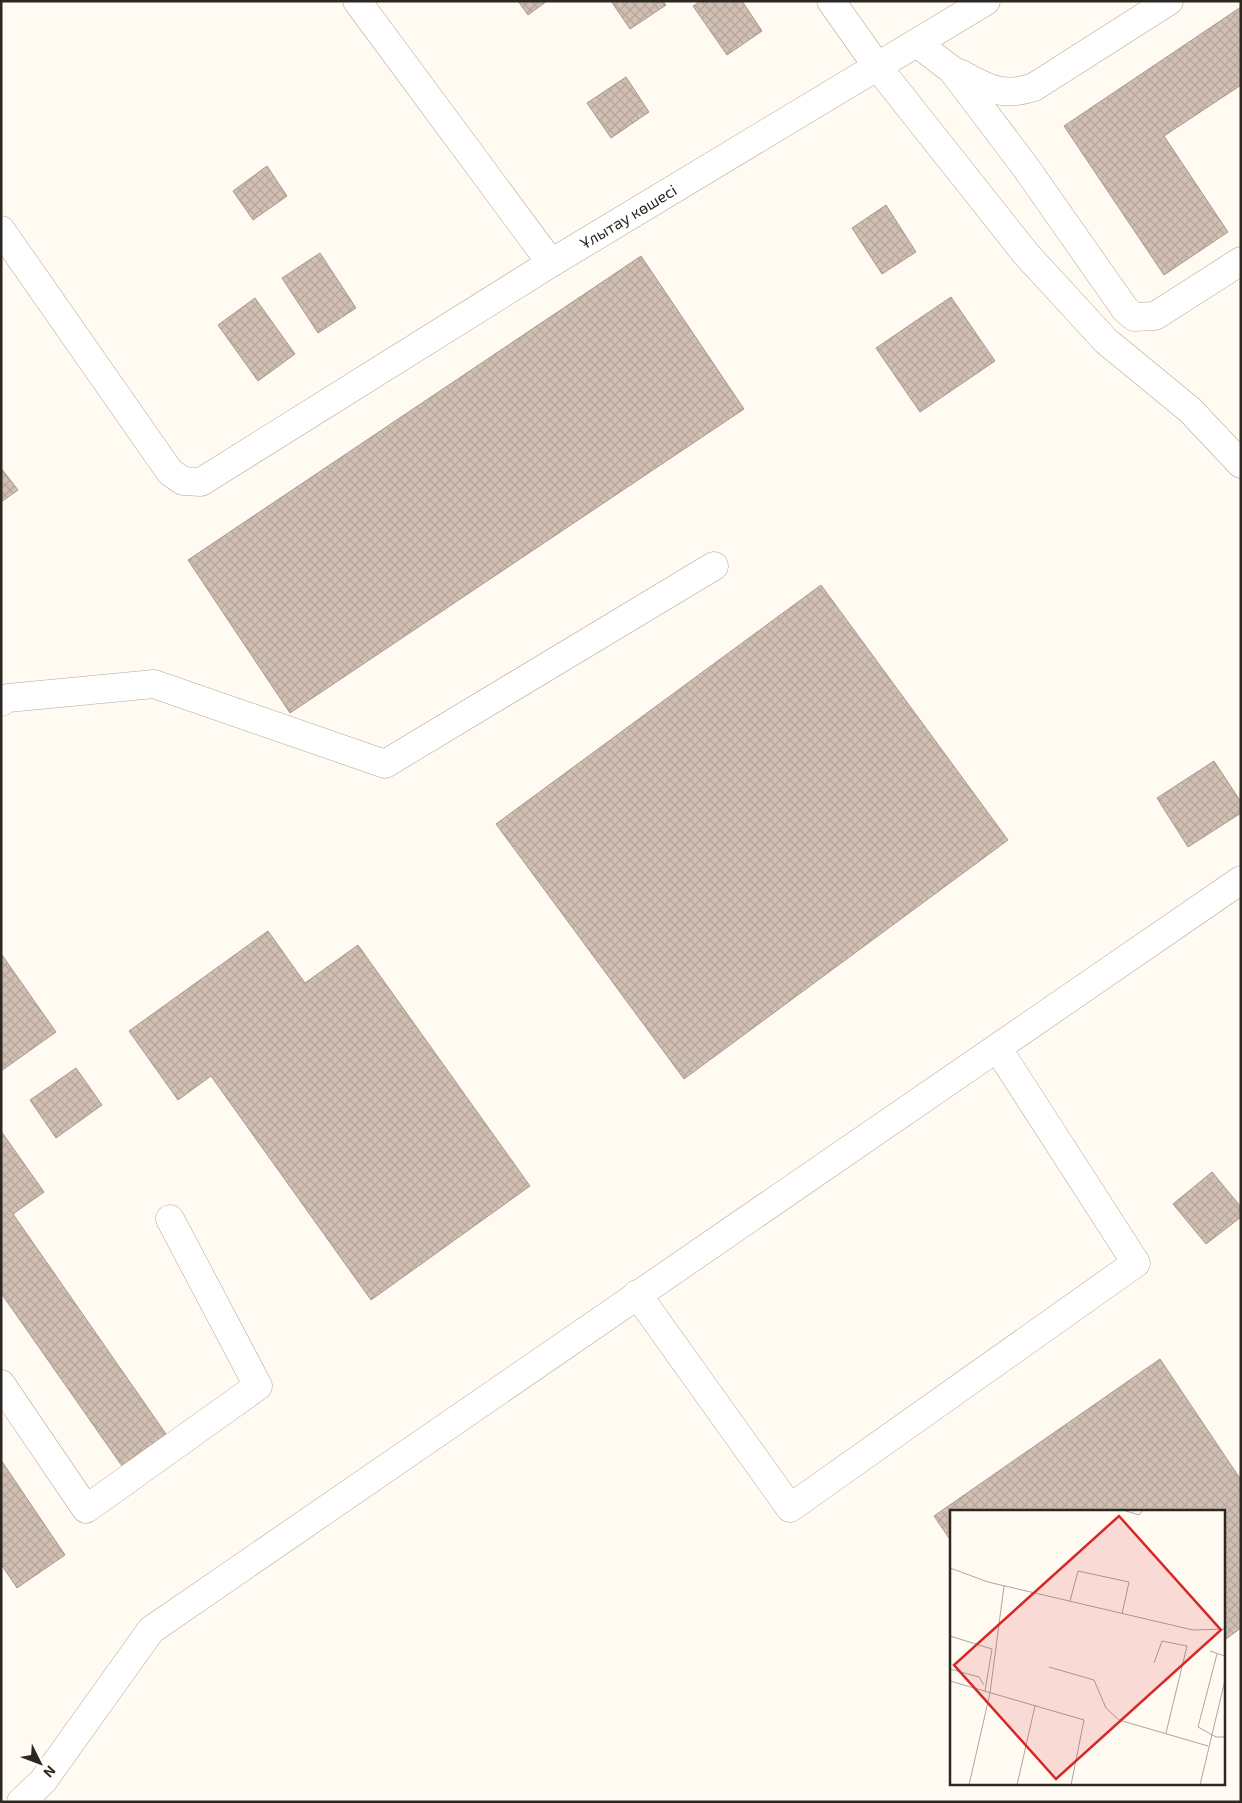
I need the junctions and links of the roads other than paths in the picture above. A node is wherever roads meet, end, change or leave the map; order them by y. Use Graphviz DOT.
graph roads {
  1 [pos="357,1"];
  2 [pos="830,1"];
  3 [pos="986,1"];
  4 [pos="1169,1"];
  5 [pos="918,44"];
  6 [pos="876,66"];
  7 [pos="952,70"];
  8 [pos="1,230"];
  9 [pos="1241,261"];
  10 [pos="551,263"];
  11 [pos="1241,464"];
  12 [pos="714,566"];
  13 [pos="1,702"];
  14 [pos="1241,880"];
  15 [pos="998,1049"];
  16 [pos="170,1219"];
  17 [pos="637,1294"];
  18 [pos="1,1384"];
  19 [pos="21,1802"];
  1 -- 10 [label="street"];
  2 -- 6 [label="street"];
  3 -- 5 [label="street, Ұлытау көшесі"];
  4 -- 7 [label="street"];
  5 -- 6 [label="street, Ұлытау көшесі"];
  5 -- 7 [label="street"];
  6 -- 10 [label="street, Ұлытау көшесі"];
  6 -- 11 [label="street"];
  7 -- 9 [label="street"];
  8 -- 10 [label="street, Ұлытау көшесі"];
  12 -- 13 [label="street"];
  14 -- 15 [label="street"];
  15 -- 17 [label="street"];
  15 -- 17 [label="street"];
  16 -- 18 [label="street"];
  17 -- 19 [label="street"];
}
